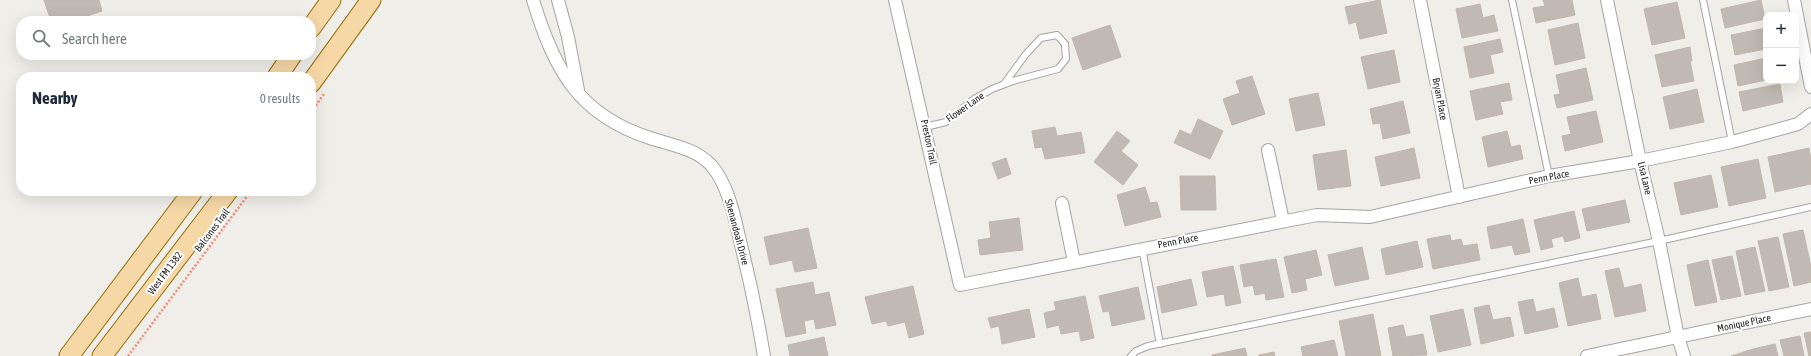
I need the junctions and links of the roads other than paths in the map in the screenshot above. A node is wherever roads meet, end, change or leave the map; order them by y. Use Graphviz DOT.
graph roads {
  1 [pos="331,0"];
  2 [pos="371,0"];
  3 [pos="533,0"];
  4 [pos="558,0"];
  5 [pos="895,0"];
  6 [pos="1420,0"];
  7 [pos="1512,0"];
  8 [pos="1607,0"];
  9 [pos="1703,0"];
  10 [pos="1794,0"];
  11 [pos="316,21"];
  12 [pos="289,60"];
  13 [pos="280,72"];
  14 [pos="316,76"];
  15 [pos="1004,84"];
  16 [pos="1811,87"];
  17 [pos="579,96"];
  18 [pos="1811,114"];
  19 [pos="925,127"];
  20 [pos="1732,142"];
  21 [pos="1268,150"];
  22 [pos="1640,161"];
  23 [pos="1549,176"];
  24 [pos="190,196"];
  25 [pos="224,196"];
  26 [pos="1459,197"];
  27 [pos="1062,204"];
  28 [pos="1811,207"];
  29 [pos="1283,221"];
  30 [pos="1659,241"];
  31 [pos="1142,248"];
  32 [pos="1074,262"];
  33 [pos="960,285"];
  34 [pos="1811,309"];
  35 [pos="1678,337"];
  36 [pos="1160,344"];
  37 [pos="69,356"];
  38 [pos="102,356"];
  39 [pos="764,356"];
  40 [pos="1131,356"];
  41 [pos="1587,356"];
  42 [pos="1684,356"];
  1 -- 11 [label="main road"];
  2 -- 14 [label="main road"];
  3 -- 17 [label="street, Shenandoah Drive"];
  4 -- 17 [label="street"];
  5 -- 19 [label="street, Preston Trail"];
  6 -- 26 [label="street, Bryan Place"];
  7 -- 23 [label="lane"];
  8 -- 22 [label="street, Lisa Lane"];
  9 -- 20 [label="lane"];
  10 -- 16 [label="street"];
  12 -- 13 [label="main road"];
  15 -- 15 [label="lane, Flower Lane"];
  15 -- 19 [label="lane, Flower Lane"];
  17 -- 39 [label="street, Shenandoah Drive"];
  18 -- 20 [label="street, Penn Place"];
  19 -- 33 [label="street, Preston Trail"];
  20 -- 22 [label="street, Penn Place"];
  21 -- 29 [label="street"];
  22 -- 23 [label="street, Penn Place"];
  22 -- 30 [label="street, Lisa Lane"];
  23 -- 26 [label="street, Penn Place"];
  24 -- 37 [label="main road"];
  25 -- 38 [label="main road, West FM 1382"];
  26 -- 29 [label="street, Penn Place"];
  27 -- 32 [label="street"];
  28 -- 30 [label="lane"];
  29 -- 31 [label="street, Penn Place"];
  30 -- 35 [label="street, Lisa Lane"];
  30 -- 36 [label="lane"];
  31 -- 32 [label="street, Penn Place"];
  31 -- 36 [label="lane"];
  32 -- 33 [label="street, Penn Place"];
  34 -- 35 [label="street, Monique Place"];
  35 -- 41 [label="street, Monique Place"];
  35 -- 42 [label="street, Lisa Lane"];
  36 -- 40 [label="lane"];
}
